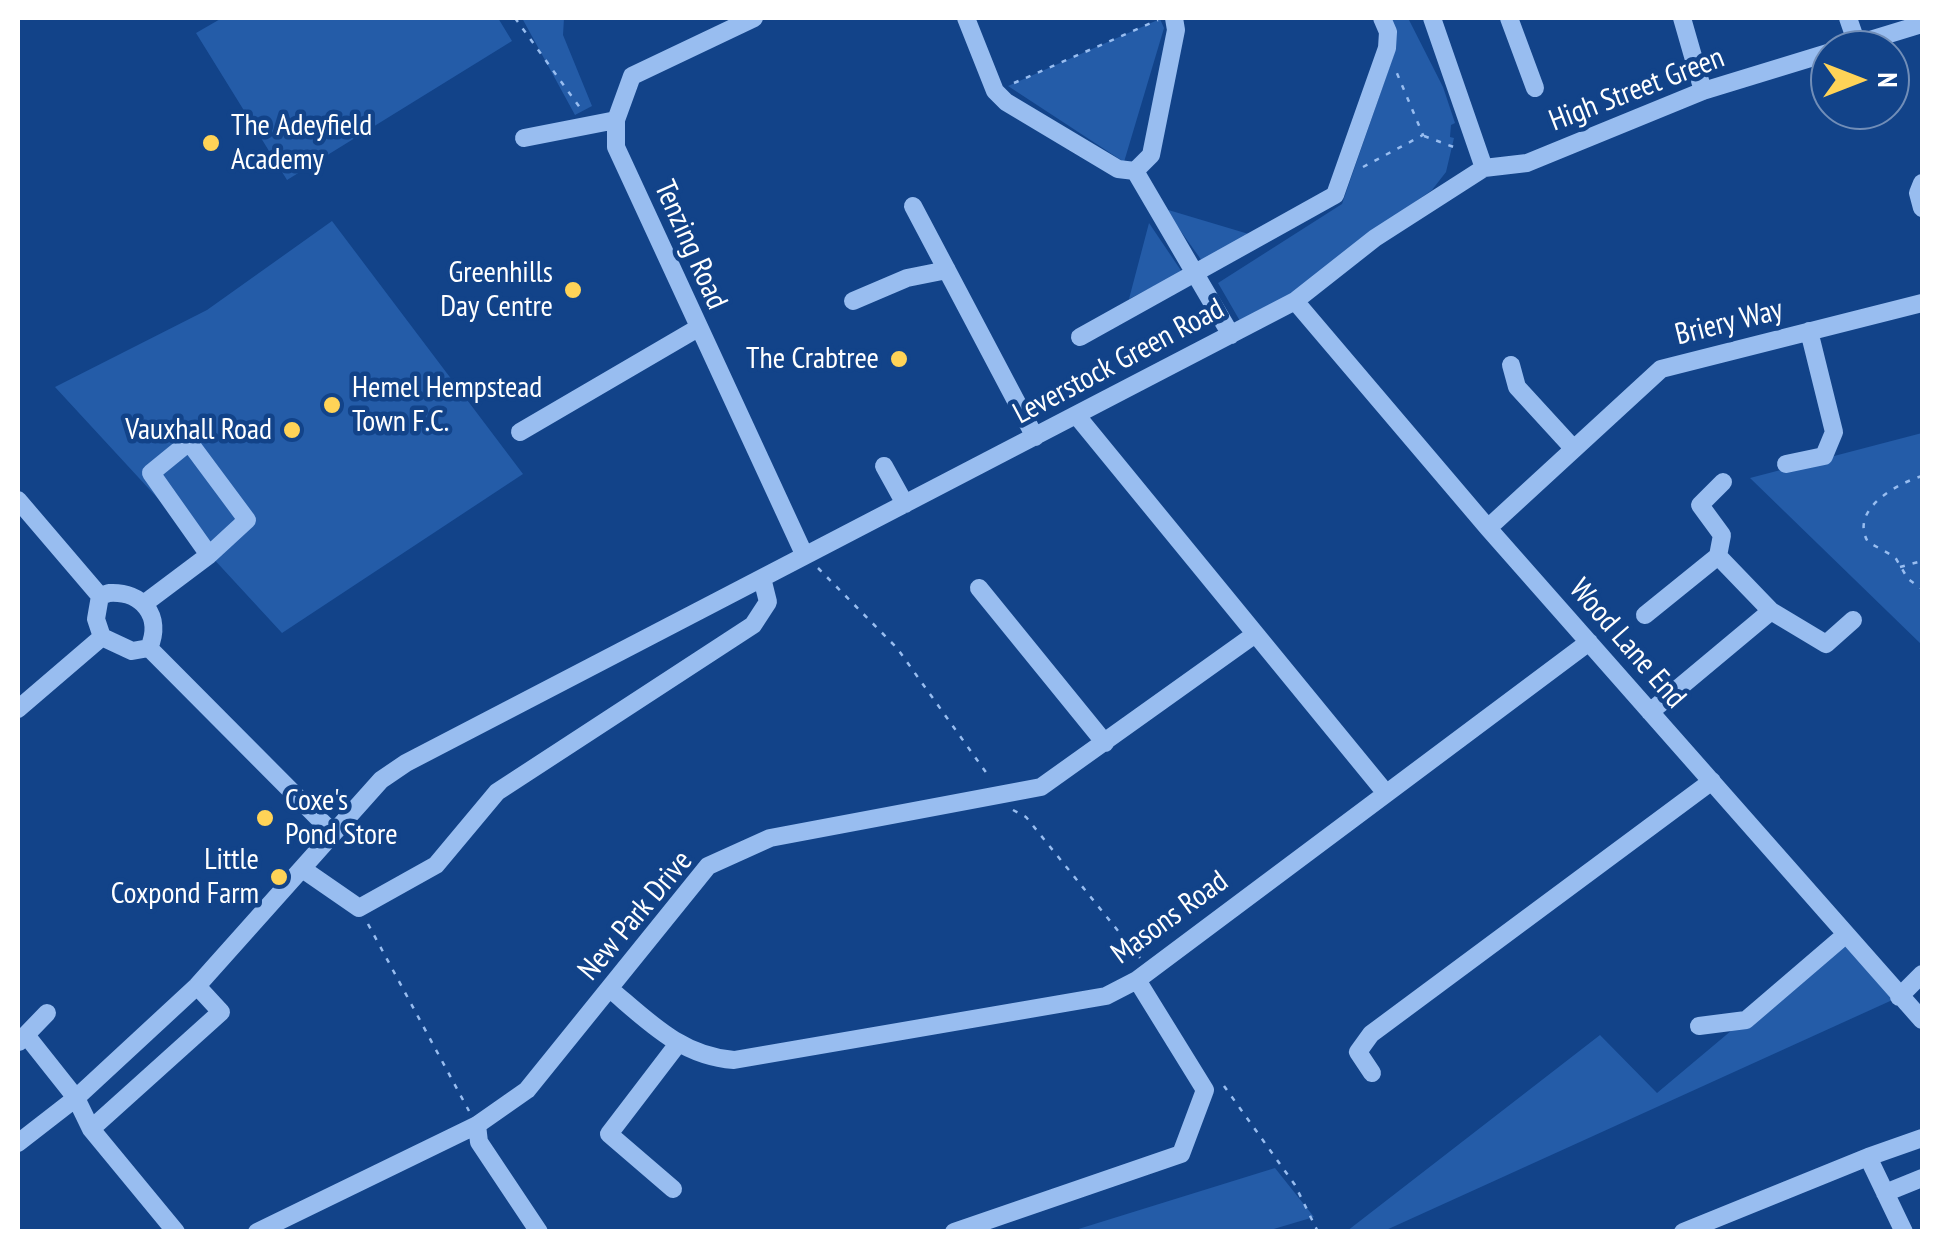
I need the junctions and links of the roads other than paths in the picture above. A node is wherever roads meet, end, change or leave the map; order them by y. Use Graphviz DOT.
graph roads {
  1 [pos="966,18"];
  2 [pos="1174,18"];
  3 [pos="1382,18"];
  4 [pos="1432,18"];
  5 [pos="1509,18"];
  6 [pos="1682,18"];
  7 [pos="744,19"];
  8 [pos="1810,56"];
  9 [pos="1535,88"];
  10 [pos="1703,92"];
  11 [pos="616,120"];
  12 [pos="524,138"];
  13 [pos="1484,168"];
  14 [pos="1136,171"];
  15 [pos="1922,182"];
  16 [pos="914,206"];
  17 [pos="1922,208"];
  18 [pos="947,270"];
  19 [pos="1194,272"];
  20 [pos="852,301"];
  21 [pos="1295,301"];
  22 [pos="1922,303"];
  23 [pos="698,328"];
  24 [pos="1809,330"];
  25 [pos="1231,335"];
  26 [pos="1080,338"];
  27 [pos="1511,364"];
  28 [pos="1078,416"];
  29 [pos="520,432"];
  30 [pos="1035,437"];
  31 [pos="1572,447"];
  32 [pos="1786,464"];
  33 [pos="884,466"];
  34 [pos="1723,482"];
  35 [pos="18,500"];
  36 [pos="905,504"];
  37 [pos="1488,528"];
  38 [pos="804,554"];
  39 [pos="209,555"];
  40 [pos="1718,556"];
  41 [pos="762,578"];
  42 [pos="979,588"];
  43 [pos="100,596"];
  44 [pos="145,603"];
  45 [pos="1771,611"];
  46 [pos="1645,615"];
  47 [pos="1854,620"];
  48 [pos="1254,634"];
  49 [pos="102,637"];
  50 [pos="1589,642"];
  51 [pos="149,648"];
  52 [pos="18,709"];
  53 [pos="1650,712"];
  54 [pos="1105,743"];
  55 [pos="1712,781"];
  56 [pos="1385,792"];
  57 [pos="333,832"];
  58 [pos="304,870"];
  59 [pos="1844,936"];
  60 [pos="1922,974"];
  61 [pos="1144,975"];
  62 [pos="198,986"];
  63 [pos="610,989"];
  64 [pos="1899,997"];
  65 [pos="47,1013"];
  66 [pos="1922,1020"];
  67 [pos="1700,1026"];
  68 [pos="22,1039"];
  69 [pos="676,1044"];
  70 [pos="1372,1074"];
  71 [pos="76,1098"];
  72 [pos="477,1125"];
  73 [pos="91,1129"];
  74 [pos="1922,1138"];
  75 [pos="18,1143"];
  76 [pos="1868,1157"];
  77 [pos="1922,1178"];
  78 [pos="673,1189"];
  79 [pos="1885,1193"];
  80 [pos="281,1228"];
  81 [pos="176,1232"];
  82 [pos="257,1232"];
  83 [pos="539,1232"];
  84 [pos="954,1232"];
  85 [pos="1684,1232"];
  86 [pos="1904,1232"];
  1 -- 14 [label="street"];
  2 -- 14 [label="street"];
  3 -- 19 [label="street"];
  4 -- 13 [label="street"];
  5 -- 9 [label="street"];
  6 -- 10 [label="street"];
  7 -- 11 [label="street"];
  8 -- 10 [label="street, High Street Green"];
  10 -- 13 [label="street, High Street Green"];
  11 -- 12 [label="street"];
  11 -- 23 [label="street, Tenzing Road"];
  13 -- 21 [label="street, Leverstock Green Road"];
  14 -- 19 [label="street"];
  15 -- 17 [label="street"];
  16 -- 18 [label="street"];
  18 -- 20 [label="street"];
  18 -- 30 [label="street"];
  19 -- 25 [label="street"];
  19 -- 26 [label="street"];
  21 -- 25 [label="street, Leverstock Green Road"];
  21 -- 37 [label="street, Wood Lane End"];
  22 -- 24 [label="street, Briery Way"];
  23 -- 29 [label="street"];
  23 -- 38 [label="street, Tenzing Road"];
  24 -- 31 [label="street, Briery Way"];
  24 -- 32 [label="street"];
  25 -- 28 [label="street, Leverstock Green Road"];
  27 -- 31 [label="street"];
  28 -- 30 [label="street, Leverstock Green Road"];
  28 -- 48 [label="street"];
  30 -- 36 [label="street, Leverstock Green Road"];
  31 -- 37 [label="street, Briery Way"];
  33 -- 36 [label="street"];
  34 -- 40 [label="street"];
  35 -- 43 [label="street"];
  36 -- 38 [label="street, Leverstock Green Road"];
  37 -- 50 [label="street, Wood Lane End"];
  38 -- 41 [label="street, Leverstock Green Road"];
  39 -- 39 [label="street"];
  39 -- 44 [label="street"];
  40 -- 45 [label="street"];
  40 -- 46 [label="street"];
  41 -- 57 [label="street, Leverstock Green Road"];
  41 -- 58 [label="street"];
  42 -- 54 [label="street"];
  43 -- 44 [label="street"];
  43 -- 49 [label="street"];
  44 -- 51 [label="street"];
  45 -- 47 [label="street"];
  45 -- 53 [label="street"];
  48 -- 54 [label="street, New Park Drive"];
  48 -- 56 [label="street"];
  49 -- 51 [label="street"];
  49 -- 52 [label="street"];
  50 -- 53 [label="street, Wood Lane End"];
  50 -- 56 [label="street, Masons Road"];
  51 -- 57 [label="street"];
  53 -- 55 [label="street, Wood Lane End"];
  54 -- 63 [label="street, New Park Drive"];
  55 -- 59 [label="street, Wood Lane End"];
  55 -- 70 [label="street"];
  56 -- 61 [label="street, Masons Road"];
  57 -- 58 [label="street, Leverstock Green Road"];
  58 -- 62 [label="street, Leverstock Green Road"];
  59 -- 64 [label="street, Wood Lane End"];
  59 -- 67 [label="street"];
  60 -- 64 [label="street"];
  61 -- 69 [label="street, Masons Road"];
  61 -- 84 [label="street"];
  62 -- 71 [label="street, Leverstock Green Road"];
  62 -- 73 [label="street"];
  63 -- 69 [label="street, Masons Road"];
  63 -- 72 [label="street, New Park Drive"];
  64 -- 66 [label="street, Wood Lane End"];
  65 -- 68 [label="street"];
  68 -- 71 [label="street"];
  69 -- 78 [label="street"];
  71 -- 73 [label="street"];
  71 -- 75 [label="street, Leverstock Green Road"];
  72 -- 80 [label="street, New Park Drive"];
  72 -- 83 [label="street"];
  73 -- 81 [label="street"];
  74 -- 76 [label="street"];
  76 -- 79 [label="street"];
  76 -- 85 [label="street"];
  77 -- 79 [label="street"];
  79 -- 86 [label="street"];
  80 -- 82 [label="street, New Park Drive"];
}
